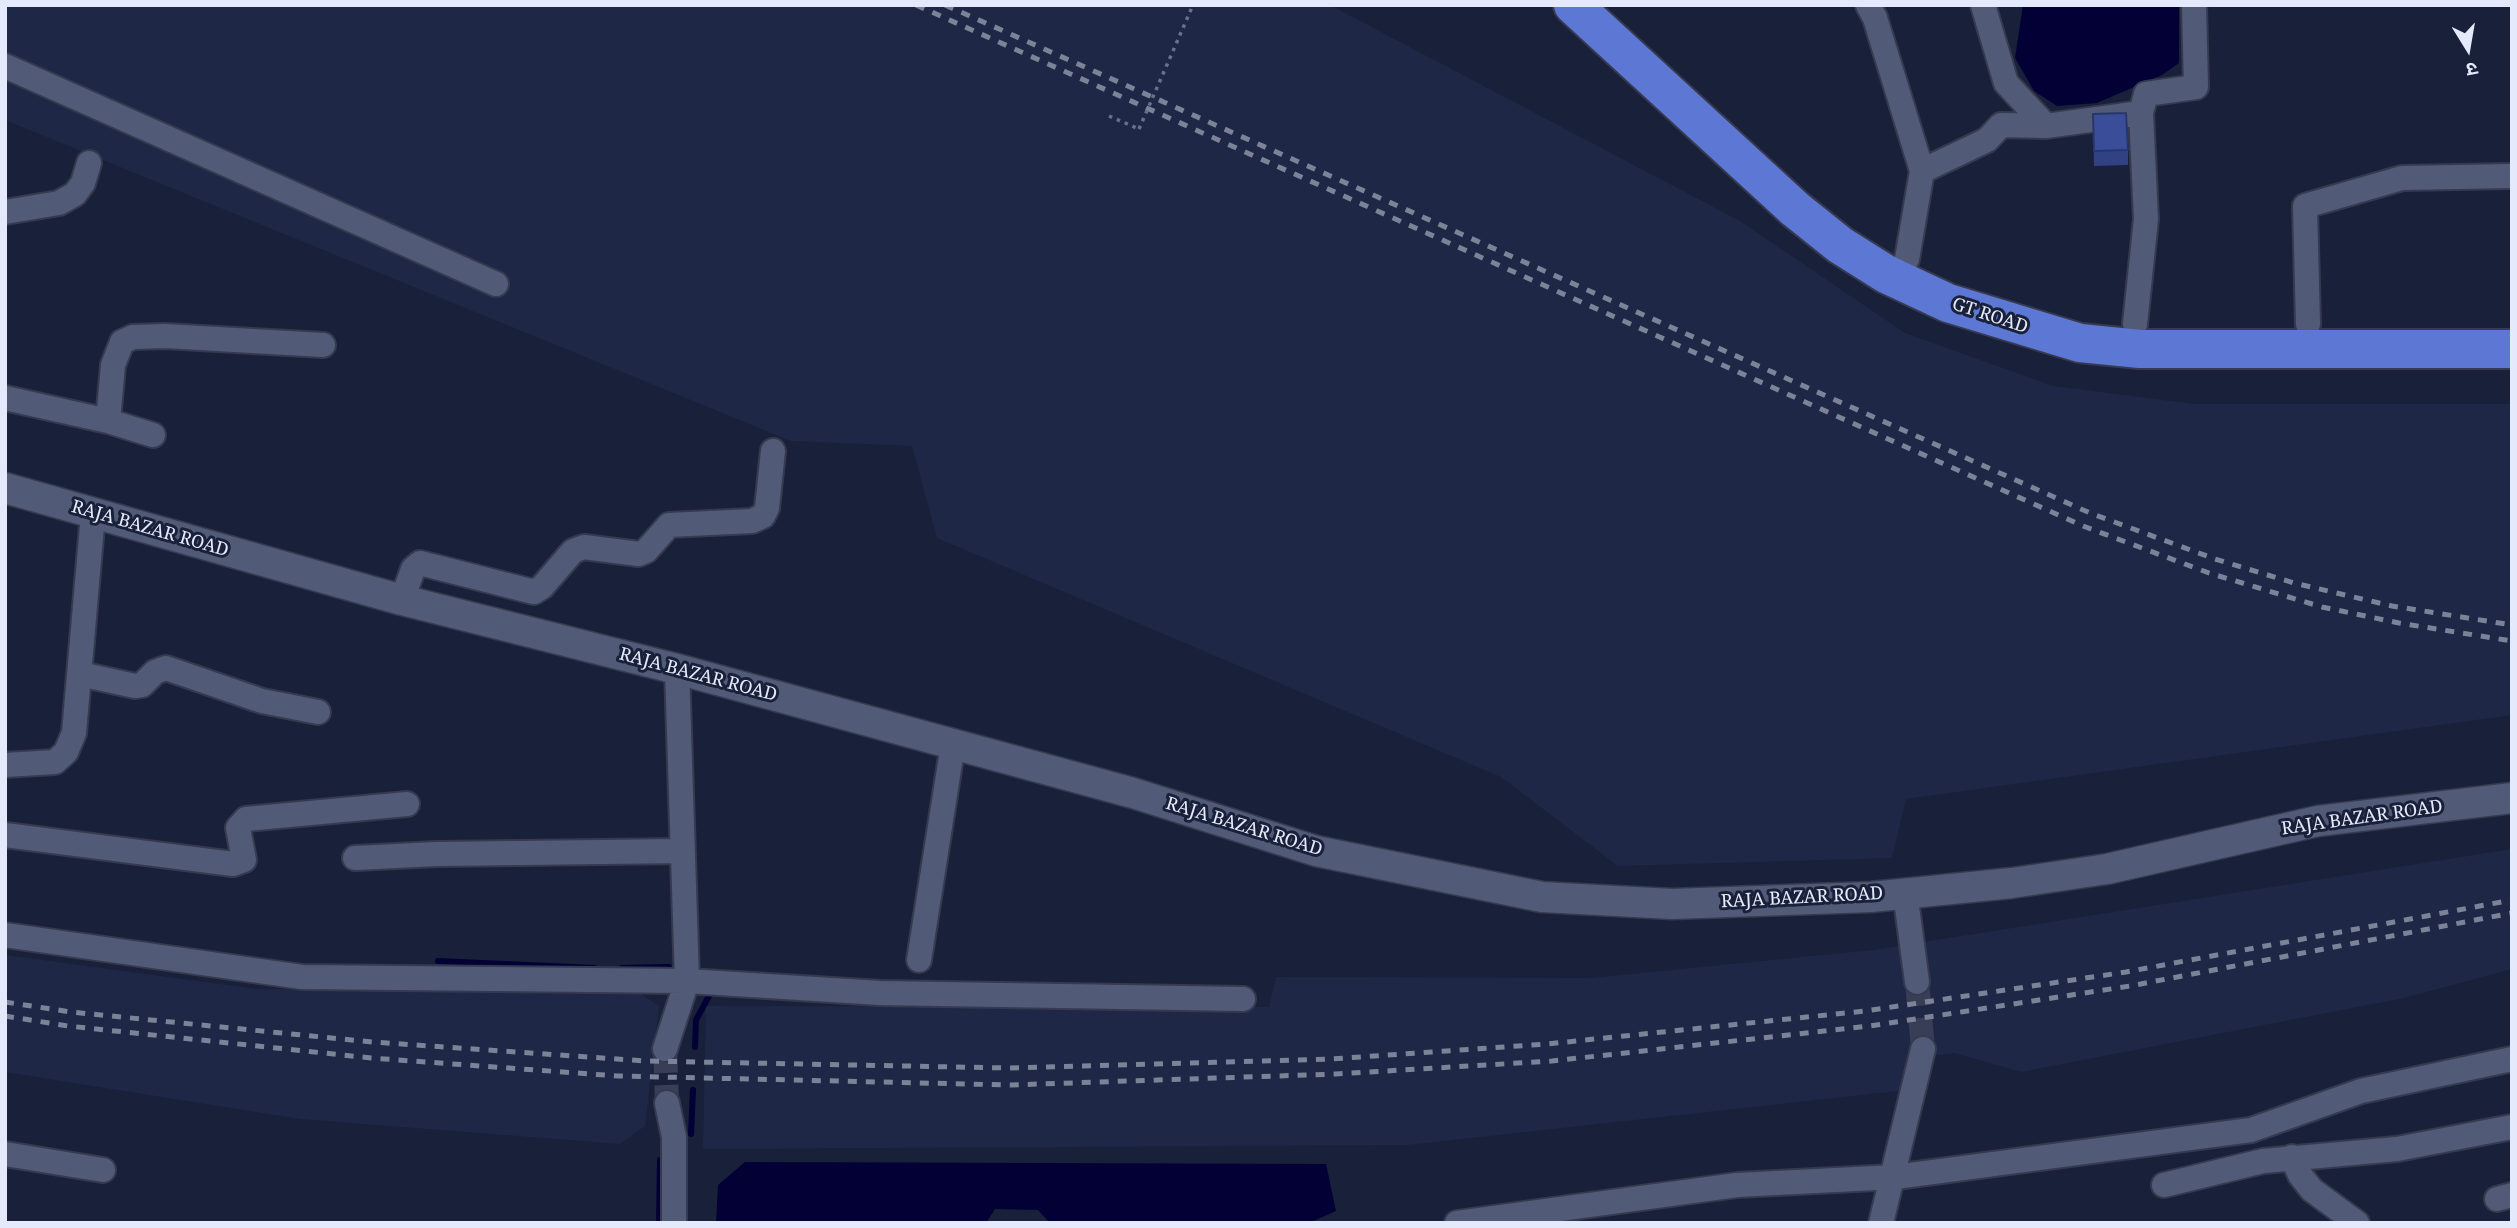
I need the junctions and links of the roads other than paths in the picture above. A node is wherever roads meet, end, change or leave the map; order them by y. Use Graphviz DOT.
graph roads {
  1 [pos="1573,5"];
  2 [pos="1607,5"];
  3 [pos="1868,5"];
  4 [pos="1983,5"];
  5 [pos="2194,5"];
  6 [pos="5,66"];
  7 [pos="2141,113"];
  8 [pos="2046,126"];
  9 [pos="89,163"];
  10 [pos="1922,171"];
  11 [pos="2512,176"];
  12 [pos="5,212"];
  13 [pos="1901,269"];
  14 [pos="496,284"];
  15 [pos="2512,323"];
  16 [pos="2135,324"];
  17 [pos="2308,324"];
  18 [pos="2247,337"];
  19 [pos="323,345"];
  20 [pos="2512,349"];
  21 [pos="5,398"];
  22 [pos="108,421"];
  23 [pos="153,435"];
  24 [pos="774,451"];
  25 [pos="5,488"];
  26 [pos="93,514"];
  27 [pos="402,600"];
  28 [pos="677,669"];
  29 [pos="79,674"];
  30 [pos="318,712"];
  31 [pos="953,744"];
  32 [pos="5,765"];
  33 [pos="2512,798"];
  34 [pos="407,804"];
  35 [pos="5,835"];
  36 [pos="682,852"];
  37 [pos="355,858"];
  38 [pos="1905,892"];
  39 [pos="5,935"];
  40 [pos="919,960"];
  41 [pos="687,981"];
  42 [pos="1917,982"];
  43 [pos="1242,999"];
  44 [pos="665,1049"];
  45 [pos="1923,1049"];
  46 [pos="2512,1059"];
  47 [pos="667,1103"];
  48 [pos="2512,1127"];
  49 [pos="2250,1130"];
  50 [pos="5,1154"];
  51 [pos="2292,1157"];
  52 [pos="2255,1163"];
  53 [pos="103,1170"];
  54 [pos="1895,1177"];
  55 [pos="2164,1185"];
  56 [pos="1526,1218"];
  57 [pos="674,1223"];
  58 [pos="1457,1223"];
  59 [pos="1881,1223"];
  60 [pos="2357,1223"];
  1 -- 13 [label="highway, GT ROAD"];
  2 -- 13 [label="highway, GT ROAD"];
  3 -- 10 [label="street"];
  4 -- 8 [label="street"];
  5 -- 7 [label="street"];
  6 -- 14 [label="street"];
  7 -- 8 [label="street"];
  7 -- 16 [label="street"];
  8 -- 10 [label="street"];
  9 -- 12 [label="street"];
  10 -- 13 [label="street"];
  11 -- 17 [label="street"];
  13 -- 16 [label="highway, GT ROAD"];
  13 -- 18 [label="highway, GT ROAD"];
  15 -- 17 [label="highway, GT ROAD"];
  16 -- 18 [label="highway, GT ROAD"];
  17 -- 18 [label="highway, GT ROAD"];
  18 -- 20 [label="highway, GT ROAD"];
  19 -- 22 [label="street"];
  21 -- 22 [label="street"];
  22 -- 23 [label="street"];
  24 -- 27 [label="street"];
  25 -- 26 [label="street, RAJA BAZAR ROAD"];
  26 -- 27 [label="street, RAJA BAZAR ROAD"];
  26 -- 29 [label="street"];
  27 -- 28 [label="street, RAJA BAZAR ROAD"];
  28 -- 31 [label="street, RAJA BAZAR ROAD"];
  28 -- 36 [label="street"];
  29 -- 30 [label="street"];
  29 -- 32 [label="street"];
  31 -- 38 [label="street, RAJA BAZAR ROAD"];
  31 -- 40 [label="street"];
  33 -- 38 [label="street, RAJA BAZAR ROAD"];
  34 -- 35 [label="street"];
  36 -- 37 [label="street"];
  36 -- 41 [label="street"];
  38 -- 42 [label="street"];
  39 -- 41 [label="street"];
  41 -- 43 [label="street"];
  41 -- 44 [label="street"];
  45 -- 54 [label="street"];
  46 -- 49 [label="street"];
  47 -- 57 [label="street"];
  48 -- 51 [label="street"];
  49 -- 52 [label="street"];
  49 -- 54 [label="street"];
  50 -- 53 [label="street"];
  51 -- 52 [label="street"];
  51 -- 60 [label="street"];
  52 -- 55 [label="street"];
  54 -- 56 [label="street"];
  54 -- 59 [label="street"];
  56 -- 58 [label="street"];
}
